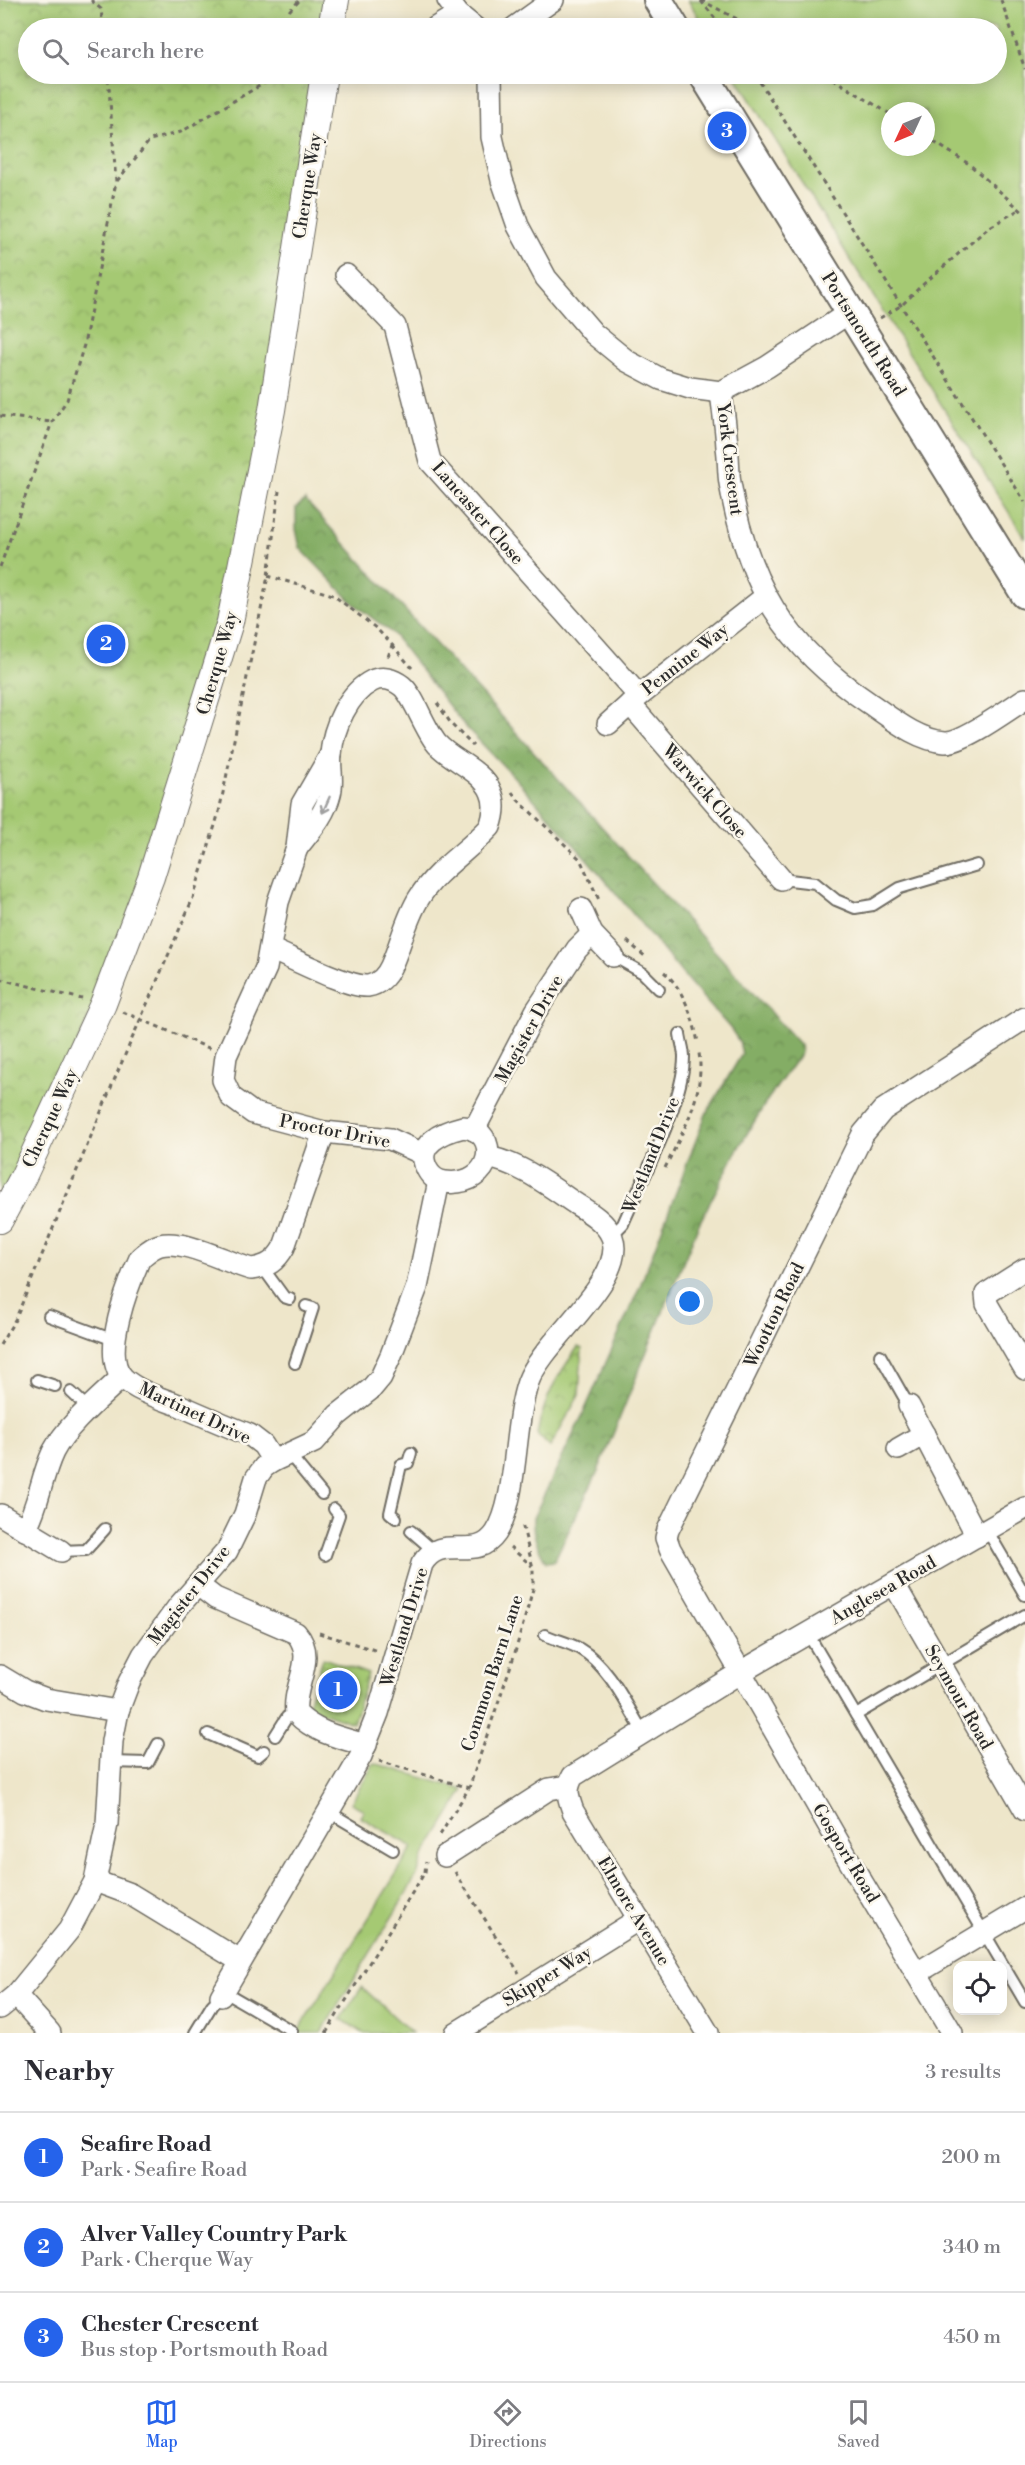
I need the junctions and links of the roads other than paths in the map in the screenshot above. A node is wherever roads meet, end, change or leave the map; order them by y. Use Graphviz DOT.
graph roads {
  1 [pos="336,0"];
  2 [pos="554,0"];
  3 [pos="658,0"];
  4 [pos="453,7"];
  5 [pos="333,18"];
  6 [pos="465,18"];
  7 [pos="528,18"];
  8 [pos="669,18"];
  9 [pos="322,84"];
  10 [pos="491,84"];
  11 [pos="709,84"];
  12 [pos="346,276"];
  13 [pos="850,312"];
  14 [pos="722,392"];
  15 [pos="1025,594"];
  16 [pos="765,597"];
  17 [pos="1025,699"];
  18 [pos="634,700"];
  19 [pos="608,724"];
  20 [pos="977,865"];
  21 [pos="781,879"];
  22 [pos="582,909"];
  23 [pos="592,934"];
  24 [pos="270,949"];
  25 [pos="613,956"];
  26 [pos="659,989"];
  27 [pos="1025,1018"];
  28 [pos="680,1034"];
  29 [pos="474,1130"];
  30 [pos="324,1132"];
  31 [pos="423,1154"];
  32 [pos="488,1157"];
  33 [pos="439,1181"];
  34 [pos="0,1220"];
  35 [pos="612,1235"];
  36 [pos="263,1268"];
  37 [pos="1025,1269"];
  38 [pos="290,1299"];
  39 [pos="306,1306"];
  40 [pos="49,1316"];
  41 [pos="114,1340"];
  42 [pos="880,1355"];
  43 [pos="295,1362"];
  44 [pos="1025,1369"];
  45 [pos="122,1377"];
  46 [pos="37,1380"];
  47 [pos="55,1386"];
  48 [pos="70,1392"];
  49 [pos="909,1406"];
  50 [pos="89,1409"];
  51 [pos="924,1434"];
  52 [pos="898,1449"];
  53 [pos="411,1453"];
  54 [pos="281,1458"];
  55 [pos="322,1494"];
  56 [pos="1025,1508"];
  57 [pos="334,1509"];
  58 [pos="1,1515"];
  59 [pos="396,1518"];
  60 [pos="105,1529"];
  61 [pos="25,1530"];
  62 [pos="411,1532"];
  63 [pos="982,1533"];
  64 [pos="61,1551"];
  65 [pos="434,1551"];
  66 [pos="325,1555"];
  67 [pos="894,1584"];
  68 [pos="198,1585"];
  69 [pos="1025,1595"];
  70 [pos="1025,1615"];
  71 [pos="808,1634"];
  72 [pos="545,1635"];
  73 [pos="939,1664"];
  74 [pos="741,1672"];
  75 [pos="0,1676"];
  76 [pos="118,1711"];
  77 [pos="296,1713"];
  78 [pos="856,1714"];
  79 [pos="643,1732"];
  80 [pos="208,1734"];
  81 [pos="275,1736"];
  82 [pos="158,1744"];
  83 [pos="264,1751"];
  84 [pos="363,1751"];
  85 [pos="110,1762"];
  86 [pos="568,1786"];
  87 [pos="1025,1809"];
  88 [pos="329,1812"];
  89 [pos="393,1850"];
  90 [pos="437,1850"];
  91 [pos="95,1881"];
  92 [pos="1025,1908"];
  93 [pos="639,1919"];
  94 [pos="984,1932"];
  95 [pos="240,1961"];
  96 [pos="917,1973"];
  97 [pos="222,1994"];
  98 [pos="16,1995"];
  99 [pos="1025,2002"];
  100 [pos="0,2008"];
  101 [pos="292,2031"];
  102 [pos="50,2033"];
  103 [pos="195,2033"];
  104 [pos="456,2033"];
  105 [pos="708,2033"];
  106 [pos="952,2033"];
  1 -- 5 [label="street"];
  2 -- 7 [label="street"];
  3 -- 8 [label="main road"];
  4 -- 6 [label="street"];
  9 -- 34 [label="street, Cherque Way"];
  10 -- 14 [label="street"];
  11 -- 13 [label="main road, Portsmouth Road"];
  12 -- 18 [label="street, Lancaster Close"];
  13 -- 14 [label="street, York Crescent"];
  13 -- 15 [label="main road, Portsmouth Road"];
  14 -- 16 [label="street, York Crescent"];
  16 -- 17 [label="street, York Crescent"];
  16 -- 18 [label="street, Pennine Way"];
  18 -- 19 [label="street, Pennine Way"];
  18 -- 21 [label="street, Warwick Close"];
  20 -- 21 [label="lane"];
  22 -- 23 [label="street"];
  23 -- 25 [label="street"];
  23 -- 29 [label="street, Magister Drive"];
  24 -- 24 [label="street, Proctor Drive"];
  24 -- 30 [label="street, Proctor Drive"];
  25 -- 26 [label="lane"];
  27 -- 74 [label="street, Wootton Road"];
  28 -- 35 [label="lane, Westland Drive"];
  29 -- 31 [label="street"];
  29 -- 32 [label="street"];
  30 -- 31 [label="street, Proctor Drive"];
  30 -- 36 [label="street"];
  31 -- 33 [label="street"];
  32 -- 33 [label="street"];
  32 -- 35 [label="street, Westland Drive"];
  33 -- 54 [label="street, Magister Drive"];
  35 -- 65 [label="street, Westland Drive"];
  36 -- 38 [label="lane"];
  36 -- 41 [label="street, Martinet Drive"];
  37 -- 44 [label="street"];
  39 -- 43 [label="lane"];
  40 -- 41 [label="lane"];
  41 -- 45 [label="street, Martinet Drive"];
  42 -- 49 [label="lane"];
  45 -- 50 [label="street"];
  45 -- 54 [label="street, Martinet Drive"];
  46 -- 47 [label="lane"];
  48 -- 50 [label="lane"];
  49 -- 51 [label="street"];
  50 -- 61 [label="street"];
  51 -- 52 [label="street"];
  51 -- 63 [label="street"];
  53 -- 59 [label="lane"];
  54 -- 55 [label="lane"];
  54 -- 68 [label="street, Magister Drive"];
  56 -- 63 [label="street, Anglesea Road"];
  57 -- 66 [label="lane"];
  58 -- 61 [label="street"];
  60 -- 64 [label="lane"];
  61 -- 64 [label="street"];
  62 -- 65 [label="lane"];
  63 -- 67 [label="street, Anglesea Road"];
  63 -- 69 [label="lane"];
  65 -- 84 [label="street, Westland Drive"];
  67 -- 71 [label="street, Anglesea Road"];
  67 -- 73 [label="street, Seymour Road"];
  68 -- 76 [label="street, Magister Drive"];
  68 -- 77 [label="street"];
  70 -- 73 [label="lane"];
  71 -- 74 [label="street, Anglesea Road"];
  71 -- 78 [label="lane"];
  72 -- 79 [label="lane"];
  73 -- 78 [label="lane"];
  73 -- 87 [label="street, Seymour Road"];
  74 -- 79 [label="street"];
  74 -- 96 [label="street, Gosport Road"];
  75 -- 76 [label="street"];
  76 -- 85 [label="street, Magister Drive"];
  77 -- 81 [label="lane"];
  77 -- 84 [label="street"];
  78 -- 94 [label="lane"];
  79 -- 86 [label="street"];
  80 -- 83 [label="lane"];
  82 -- 85 [label="lane"];
  84 -- 88 [label="street, Westland Drive"];
  85 -- 91 [label="street, Magister Drive"];
  86 -- 90 [label="street"];
  86 -- 93 [label="street, Elmore Avenue"];
  88 -- 89 [label="lane"];
  88 -- 95 [label="street, Westland Drive"];
  91 -- 95 [label="street"];
  91 -- 98 [label="street, Magister Drive"];
  92 -- 94 [label="street"];
  93 -- 104 [label="street, Skipper Way"];
  93 -- 105 [label="street, Elmore Avenue"];
  94 -- 96 [label="street"];
  94 -- 99 [label="lane"];
  95 -- 97 [label="street, Westland Drive"];
  96 -- 106 [label="street, Gosport Road"];
  97 -- 101 [label="lane"];
  97 -- 103 [label="lane"];
  98 -- 100 [label="street, Magister Drive"];
  98 -- 102 [label="street"];
}
